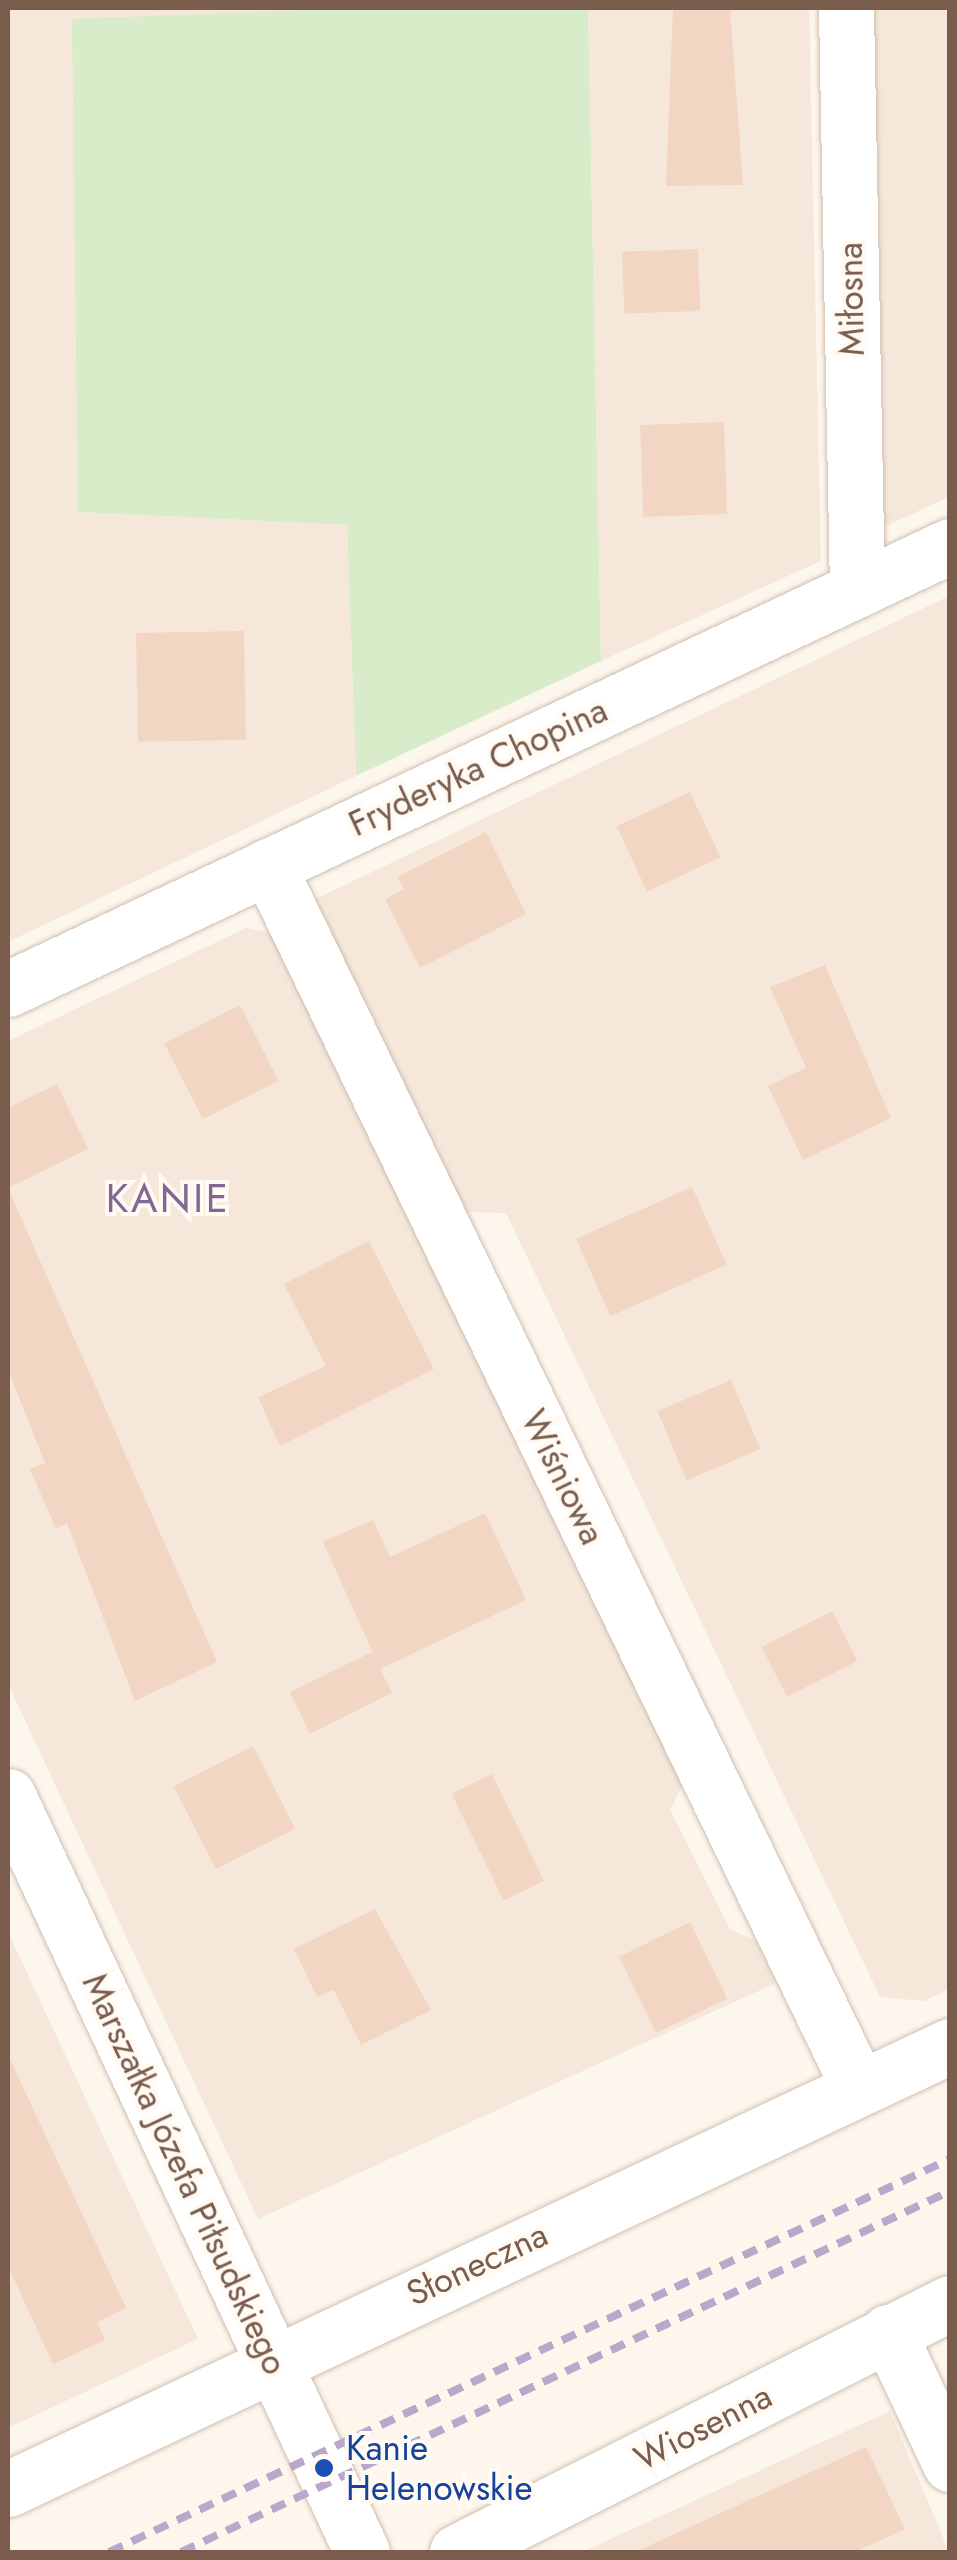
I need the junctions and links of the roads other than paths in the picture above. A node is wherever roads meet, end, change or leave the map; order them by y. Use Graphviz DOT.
graph roads {
  1 [pos="846,8"];
  2 [pos="950,546"];
  3 [pos="857,590"];
  4 [pos="268,866"];
  5 [pos="8,989"];
  6 [pos="8,1796"];
  7 [pos="950,2046"];
  8 [pos="859,2088"];
  9 [pos="950,2303"];
  10 [pos="888,2332"];
  11 [pos="274,2360"];
  12 [pos="950,2464"];
  13 [pos="8,2489"];
  14 [pos="362,2552"];
  15 [pos="457,2552"];
  1 -- 3 [label="street, Miłosna"];
  2 -- 3 [label="street, Fryderyka Chopina"];
  3 -- 4 [label="street, Fryderyka Chopina"];
  4 -- 5 [label="street, Fryderyka Chopina"];
  4 -- 8 [label="street, Wiśniowa"];
  6 -- 11 [label="street, Marszałka Józefa Piłsudskiego"];
  7 -- 8 [label="street, Słoneczna"];
  8 -- 11 [label="street, Słoneczna"];
  9 -- 10 [label="street, Wiosenna"];
  10 -- 12 [label="street"];
  10 -- 15 [label="street, Wiosenna"];
  11 -- 13 [label="street, Słoneczna"];
  11 -- 14 [label="street, Marszałka Józefa Piłsudskiego"];
}
